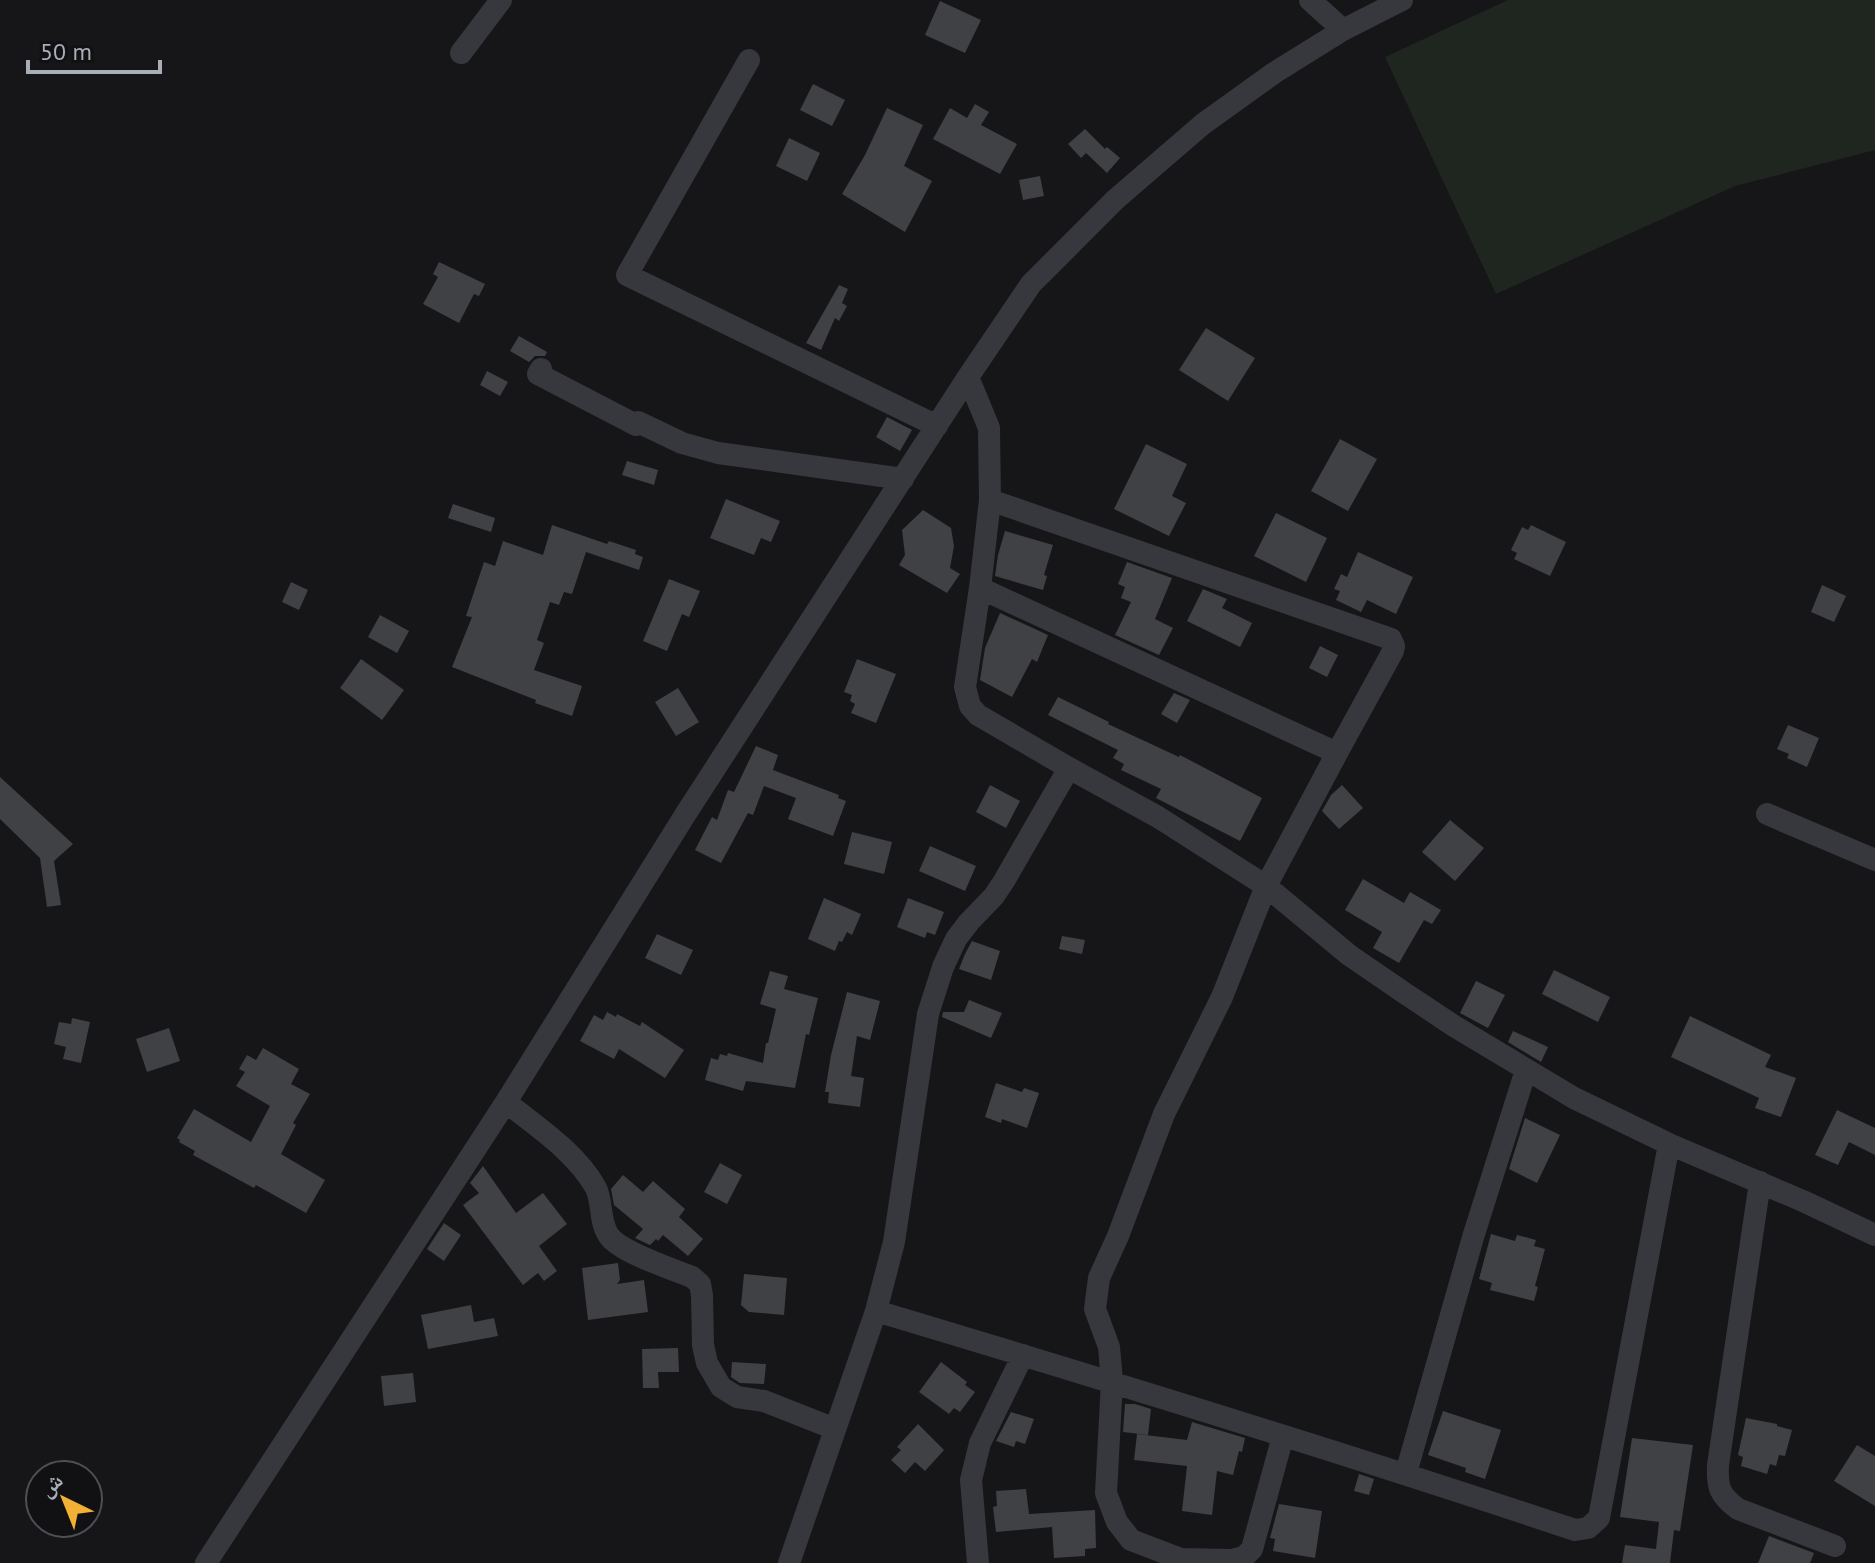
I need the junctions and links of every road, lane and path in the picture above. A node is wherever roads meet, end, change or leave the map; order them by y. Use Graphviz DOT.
graph roads {
  1 [pos="501,0"];
  2 [pos="1310,0"];
  3 [pos="1402,0"];
  4 [pos="1343,30"];
  5 [pos="461,53"];
  6 [pos="749,60"];
  7 [pos="541,369"];
  8 [pos="968,377"];
  9 [pos="937,426"];
  10 [pos="903,479"];
  11 [pos="990,500"];
  12 [pos="980,588"];
  13 [pos="1337,753"];
  14 [pos="1069,768"];
  15 [pos="1767,814"];
  16 [pos="1875,860"];
  17 [pos="1266,886"];
  18 [pos="1526,1070"];
  19 [pos="506,1102"];
  20 [pos="1669,1144"];
  21 [pos="1760,1182"];
  22 [pos="1875,1235"];
  23 [pos="876,1311"];
  24 [pos="1023,1355"];
  25 [pos="1112,1381"];
  26 [pos="835,1429"];
  27 [pos="1283,1436"];
  28 [pos="1406,1473"];
  29 [pos="1835,1546"];
  30 [pos="206,1563"];
  31 [pos="789,1563"];
  32 [pos="978,1563"];
  1 -- 5 [label="street"];
  2 -- 4 [label="street"];
  3 -- 4 [label="street"];
  4 -- 8 [label="street"];
  6 -- 9 [label="street"];
  7 -- 10 [label="street"];
  8 -- 9 [label="street"];
  8 -- 11 [label="street"];
  9 -- 10 [label="street"];
  10 -- 19 [label="street"];
  11 -- 12 [label="street"];
  11 -- 13 [label="street"];
  12 -- 13 [label="street"];
  12 -- 14 [label="street"];
  13 -- 17 [label="street"];
  14 -- 17 [label="street"];
  14 -- 23 [label="street"];
  15 -- 16 [label="street"];
  17 -- 18 [label="street"];
  17 -- 25 [label="street"];
  18 -- 20 [label="street"];
  18 -- 28 [label="street"];
  19 -- 26 [label="street"];
  19 -- 30 [label="street"];
  20 -- 21 [label="street"];
  20 -- 28 [label="street"];
  21 -- 22 [label="street"];
  21 -- 29 [label="street"];
  23 -- 24 [label="street"];
  23 -- 26 [label="street"];
  24 -- 25 [label="street"];
  24 -- 32 [label="street"];
  25 -- 27 [label="street"];
  25 -- 27 [label="street"];
  26 -- 31 [label="street"];
  27 -- 28 [label="street"];
}
